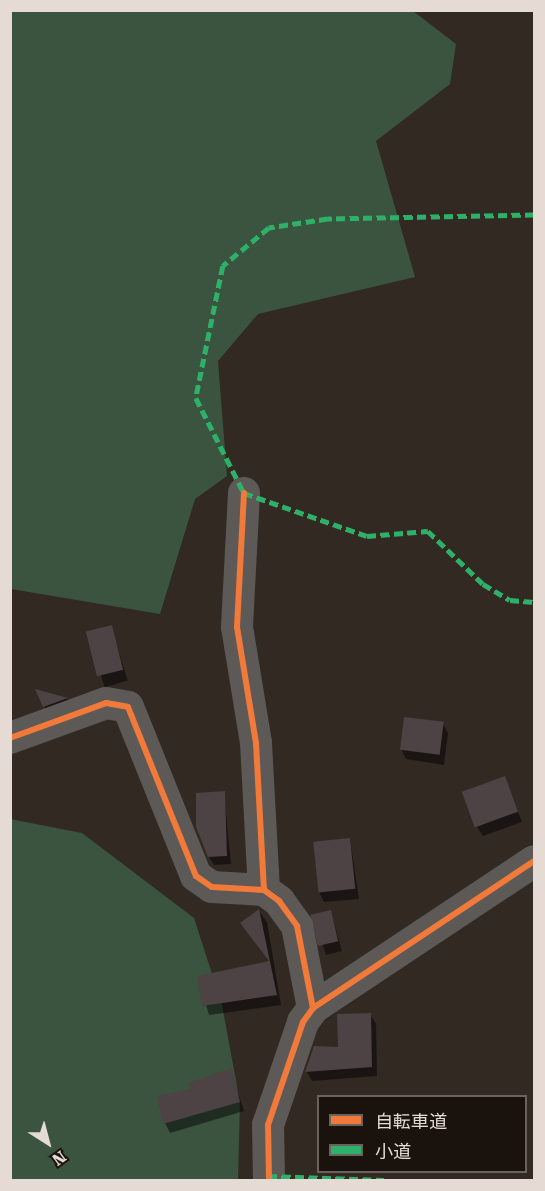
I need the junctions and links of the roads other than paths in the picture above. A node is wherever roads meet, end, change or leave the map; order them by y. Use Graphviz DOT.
graph roads {
  1 [pos="244,493"];
  2 [pos="10,738"];
  3 [pos="534,861"];
  4 [pos="264,890"];
  5 [pos="313,1008"];
  6 [pos="269,1180"];
  1 -- 4 [label="street"];
  2 -- 4 [label="street"];
  3 -- 5 [label="street"];
  4 -- 5 [label="street"];
  5 -- 6 [label="street"];
}
